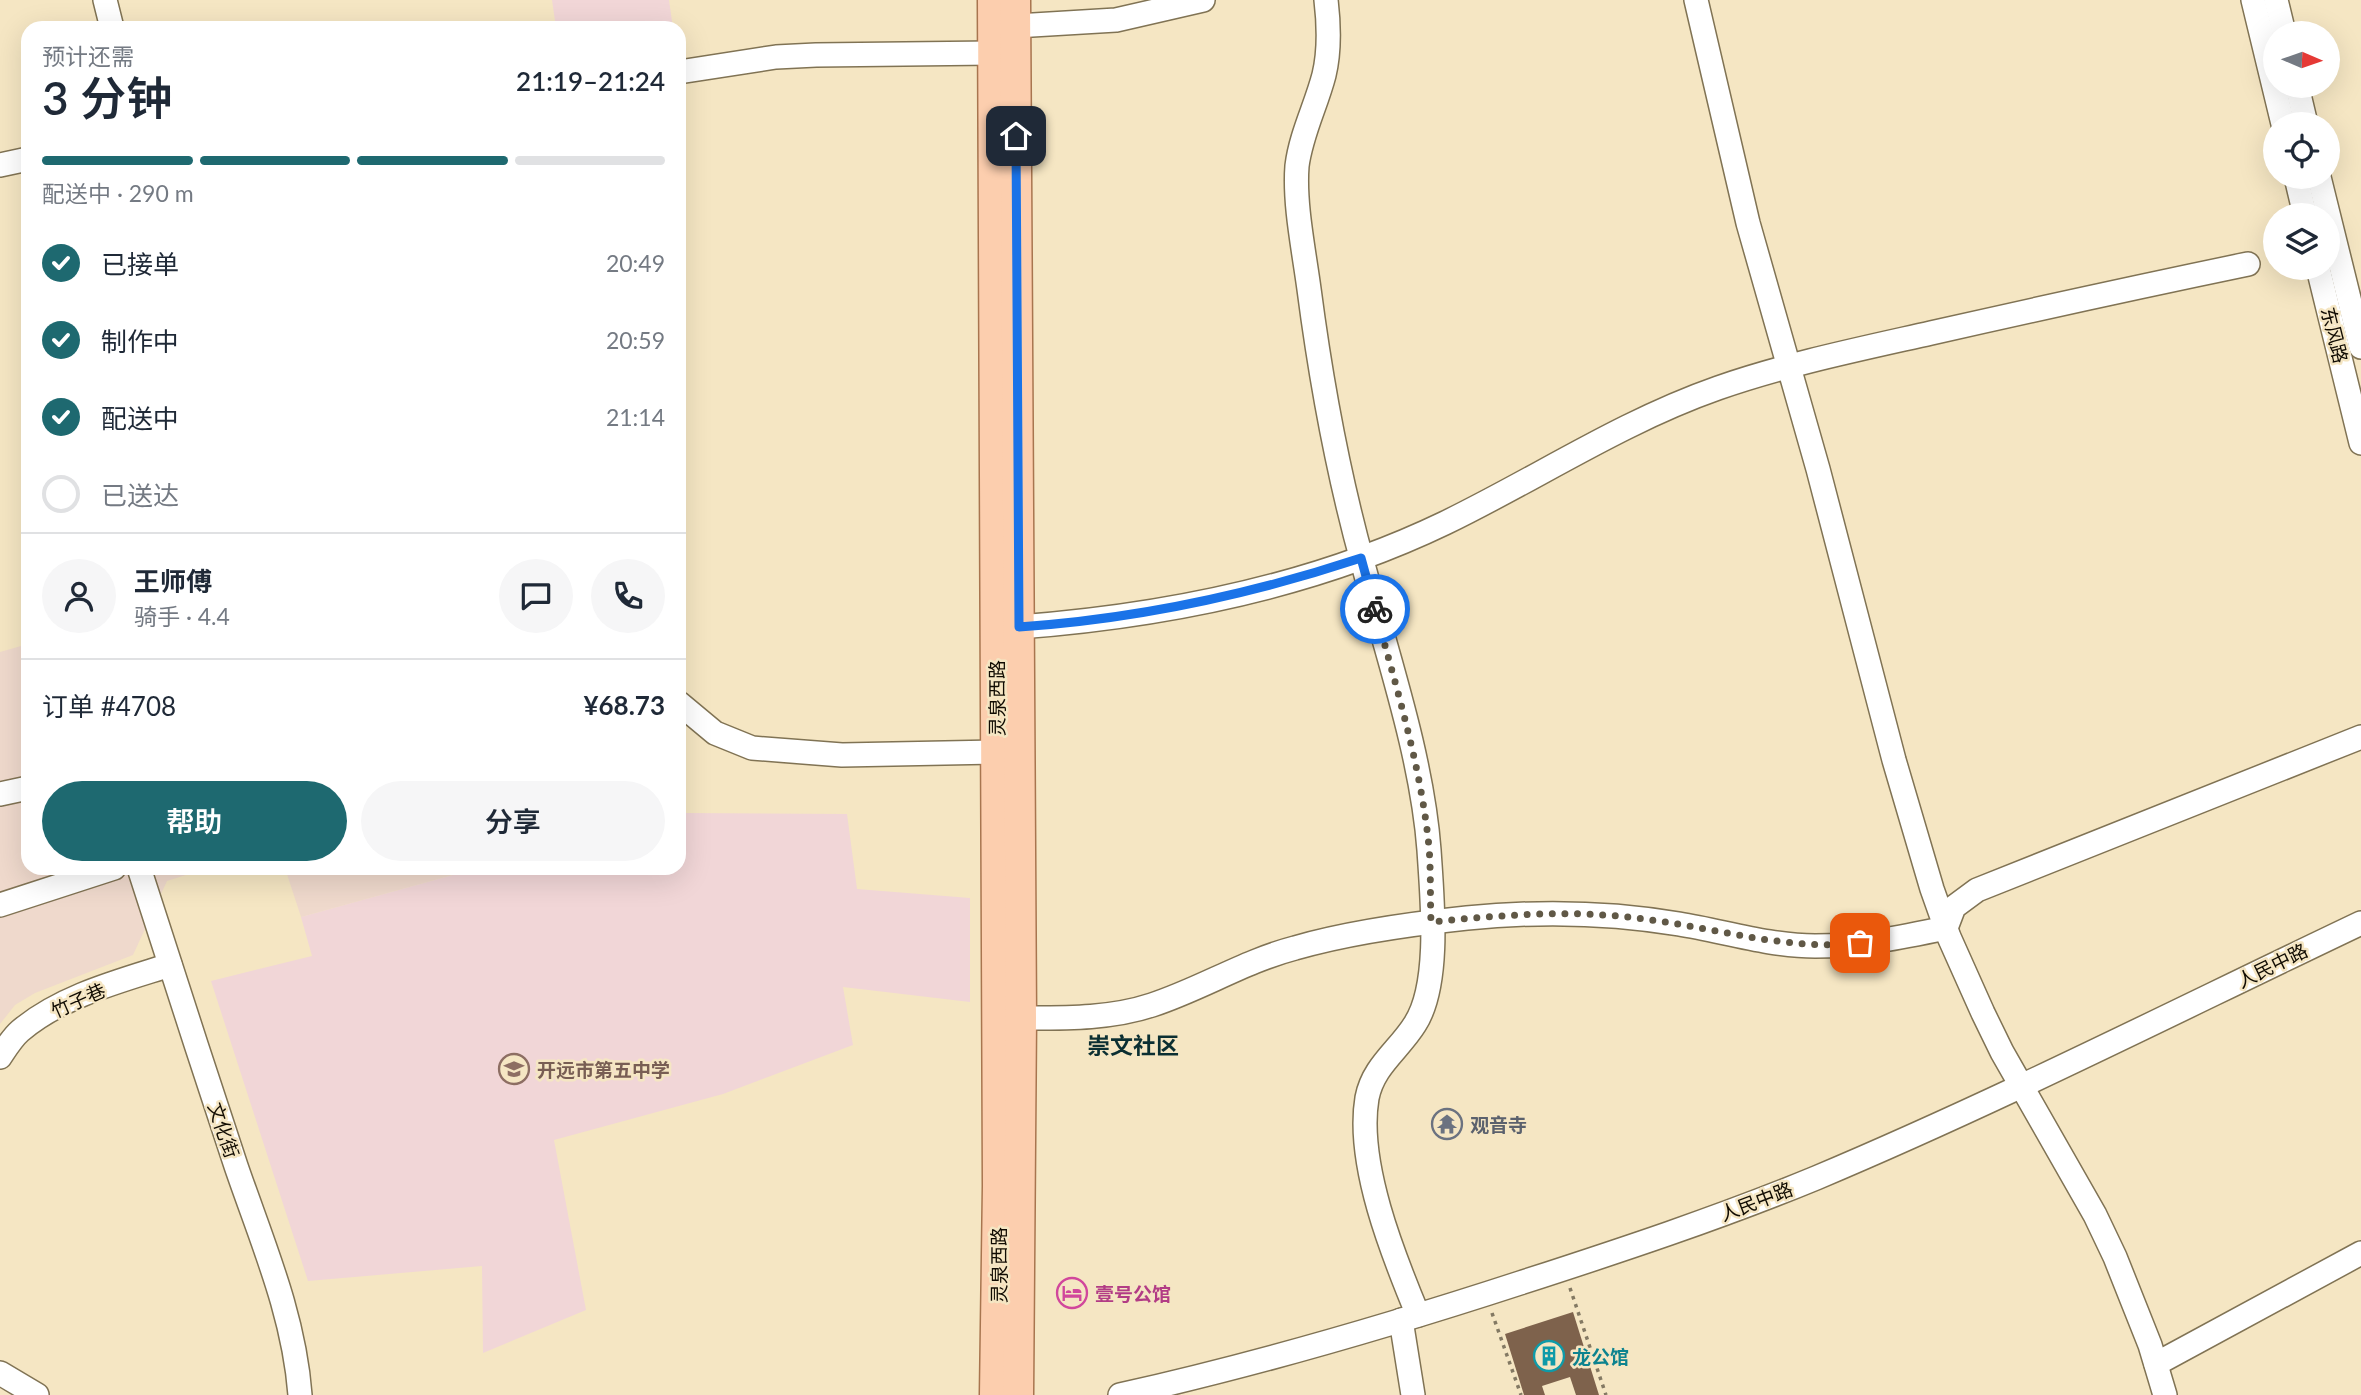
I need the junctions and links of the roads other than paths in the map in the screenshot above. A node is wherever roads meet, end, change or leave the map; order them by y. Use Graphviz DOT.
graph roads {
  1 [pos="106,0"];
  2 [pos="993,0"];
  3 [pos="1203,0"];
  4 [pos="1326,0"];
  5 [pos="1696,0"];
  6 [pos="2253,0"];
  7 [pos="2276,0"];
  8 [pos="1015,13"];
  9 [pos="110,21"];
  10 [pos="2281,21"];
  11 [pos="993,53"];
  12 [pos="686,71"];
  13 [pos="2280,112"];
  14 [pos="21,160"];
  15 [pos="0,165"];
  16 [pos="2322,189"];
  17 [pos="2248,264"];
  18 [pos="2321,280"];
  19 [pos="2361,347"];
  20 [pos="1788,368"];
  21 [pos="2361,443"];
  22 [pos="1361,558"];
  23 [pos="1019,627"];
  24 [pos="686,712"];
  25 [pos="2361,737"];
  26 [pos="996,752"];
  27 [pos="21,790"];
  28 [pos="0,794"];
  29 [pos="92,875"];
  30 [pos="141,875"];
  31 [pos="0,905"];
  32 [pos="1431,922"];
  33 [pos="2361,923"];
  34 [pos="1946,928"];
  35 [pos="170,965"];
  36 [pos="1021,1018"];
  37 [pos="0,1056"];
  38 [pos="2021,1085"];
  39 [pos="2361,1253"];
  40 [pos="1409,1318"];
  41 [pos="2156,1364"];
  42 [pos="0,1373"];
  43 [pos="37,1395"];
  44 [pos="300,1395"];
  45 [pos="995,1395"];
  46 [pos="1018,1395"];
  47 [pos="1120,1395"];
  48 [pos="1413,1395"];
  49 [pos="2165,1395"];
  1 -- 9 [label="street"];
  2 -- 11 [label="main road, 灵泉西路"];
  3 -- 8 [label="street"];
  4 -- 22 [label="street"];
  5 -- 20 [label="street"];
  6 -- 13 [label="street"];
  7 -- 10 [label="street"];
  8 -- 23 [label="main road, 灵泉西路"];
  11 -- 12 [label="street"];
  11 -- 26 [label="main road, 灵泉西路"];
  14 -- 15 [label="street"];
  16 -- 19 [label="street, 东风路"];
  17 -- 20 [label="street"];
  18 -- 21 [label="street, 东风路"];
  20 -- 22 [label="street"];
  20 -- 34 [label="street"];
  22 -- 23 [label="street"];
  22 -- 32 [label="street"];
  23 -- 36 [label="main road, 灵泉西路"];
  24 -- 26 [label="street"];
  25 -- 34 [label="street"];
  26 -- 45 [label="main road, 灵泉西路"];
  27 -- 28 [label="street"];
  29 -- 31 [label="street"];
  30 -- 35 [label="street, 文化街"];
  32 -- 34 [label="street"];
  32 -- 36 [label="street"];
  32 -- 40 [label="street"];
  33 -- 38 [label="street, 人民中路"];
  34 -- 38 [label="street"];
  35 -- 37 [label="street, 竹子巷"];
  35 -- 44 [label="street, 文化街"];
  36 -- 46 [label="main road, 灵泉西路"];
  38 -- 40 [label="street, 人民中路"];
  38 -- 41 [label="street"];
  39 -- 41 [label="street"];
  40 -- 47 [label="street, 人民中路"];
  40 -- 48 [label="street"];
  41 -- 49 [label="street"];
  42 -- 43 [label="street"];
}
